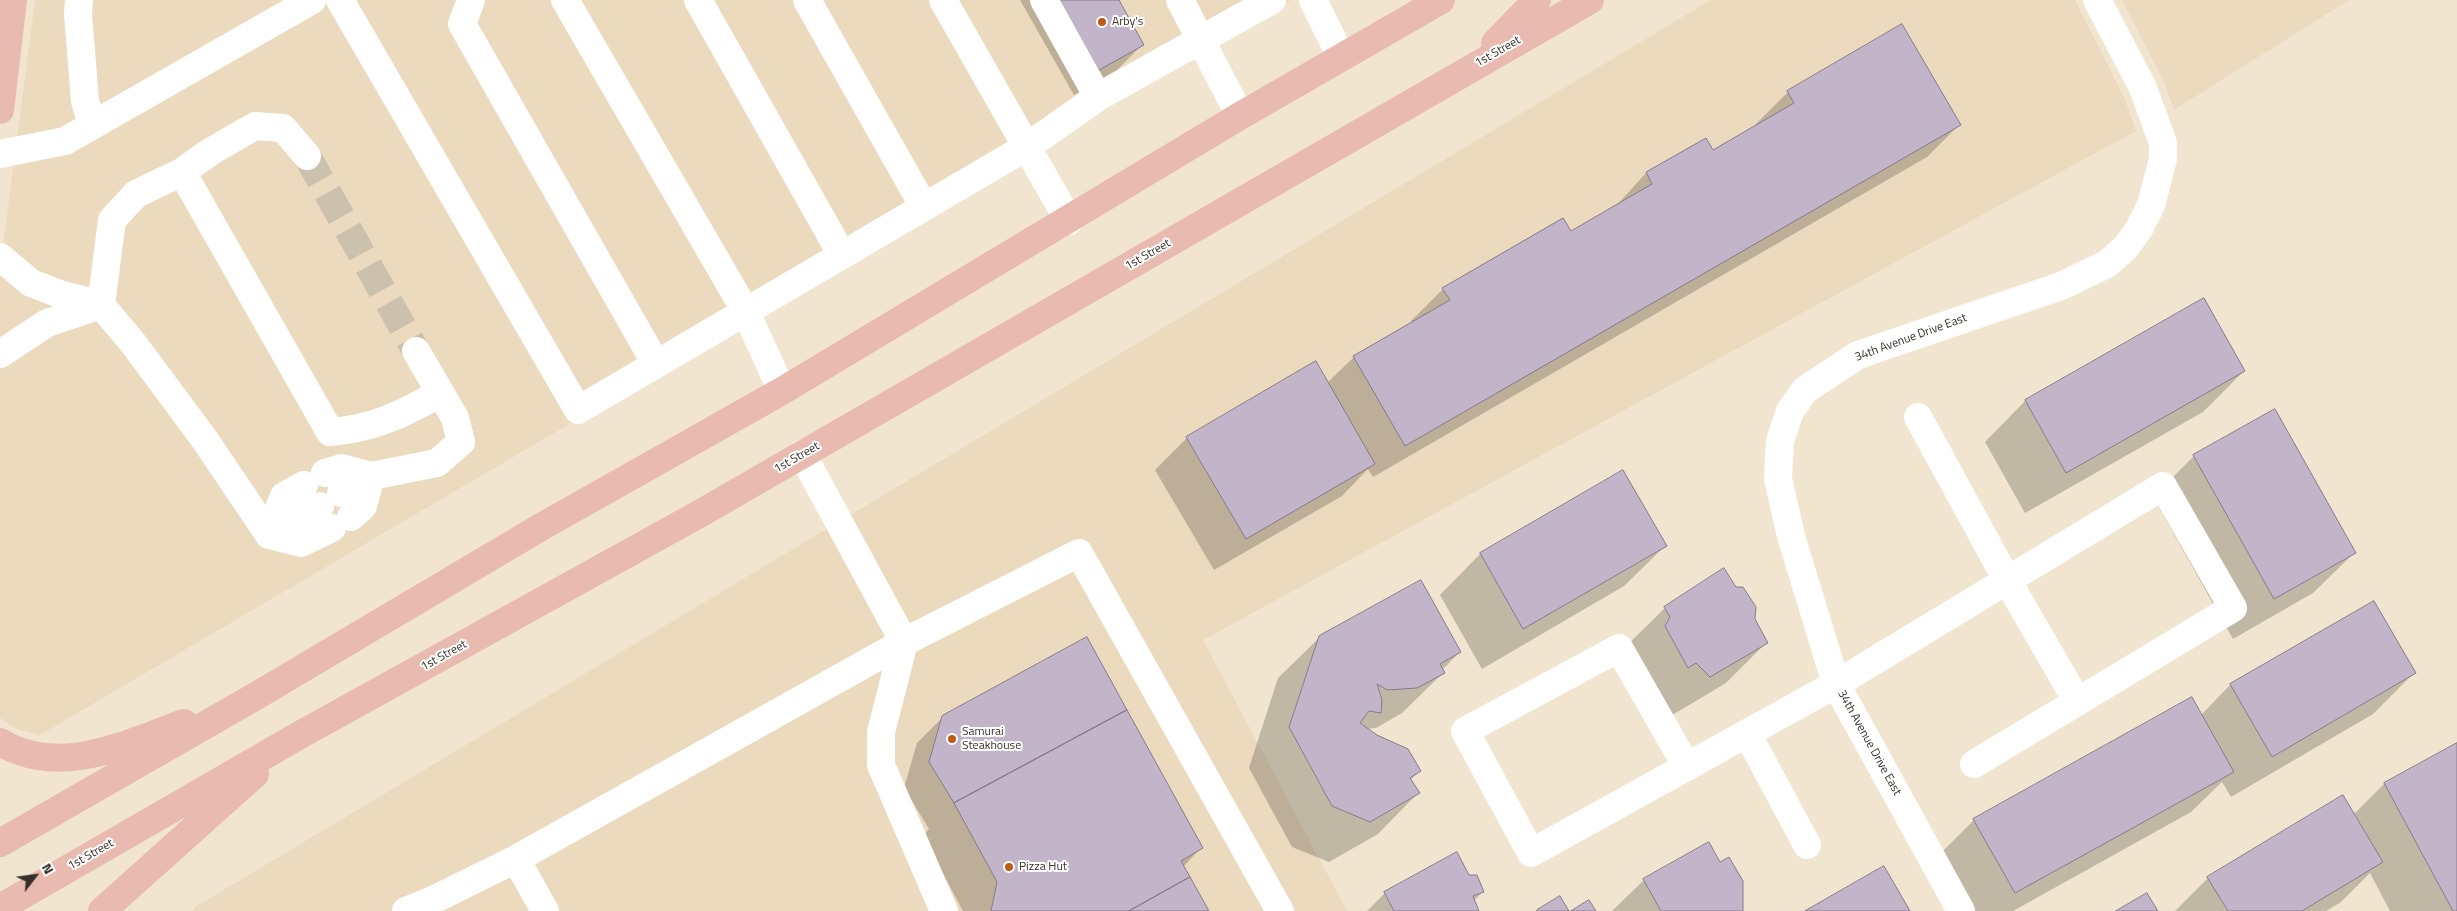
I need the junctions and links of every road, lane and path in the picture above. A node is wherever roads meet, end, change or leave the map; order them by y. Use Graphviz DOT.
graph roads {
  1 [pos="13,0"];
  2 [pos="79,0"];
  3 [pos="312,0"];
  4 [pos="340,0"];
  5 [pos="471,0"];
  6 [pos="565,0"];
  7 [pos="698,0"];
  8 [pos="807,0"];
  9 [pos="943,0"];
  10 [pos="1044,0"];
  11 [pos="1180,0"];
  12 [pos="1272,0"];
  13 [pos="1313,0"];
  14 [pos="1441,0"];
  15 [pos="1537,0"];
  16 [pos="1590,0"];
  17 [pos="2097,0"];
  18 [pos="1201,40"];
  19 [pos="1342,57"];
  20 [pos="1474,66"];
  21 [pos="1098,97"];
  22 [pos="0,110"];
  23 [pos="1240,116"];
  24 [pos="92,125"];
  25 [pos="1028,146"];
  26 [pos="0,154"];
  27 [pos="306,156"];
  28 [pos="182,172"];
  29 [pos="924,207"];
  30 [pos="1069,221"];
  31 [pos="842,255"];
  32 [pos="0,257"];
  33 [pos="101,305"];
  34 [pos="746,312"];
  35 [pos="416,351"];
  36 [pos="0,354"];
  37 [pos="656,364"];
  38 [pos="782,391"];
  39 [pos="440,393"];
  40 [pos="1918,417"];
  41 [pos="802,454"];
  42 [pos="371,476"];
  43 [pos="329,500"];
  44 [pos="2007,580"];
  45 [pos="904,642"];
  46 [pos="1836,684"];
  47 [pos="256,696"];
  48 [pos="2077,701"];
  49 [pos="1747,733"];
  50 [pos="298,736"];
  51 [pos="0,742"];
  52 [pos="1974,764"];
  53 [pos="1687,767"];
  54 [pos="0,843"];
  55 [pos="1807,845"];
  56 [pos="516,859"];
  57 [pos="0,908"];
  58 [pos="102,911"];
  59 [pos="406,911"];
  60 [pos="545,911"];
  61 [pos="944,911"];
  62 [pos="1280,911"];
  63 [pos="1961,911"];
  1 -- 22 [label="main road"];
  2 -- 24 [label="street"];
  3 -- 24 [label="street"];
  4 -- 37 [label="street"];
  5 -- 37 [label="street"];
  6 -- 34 [label="street"];
  7 -- 31 [label="street"];
  8 -- 29 [label="street"];
  9 -- 25 [label="street"];
  10 -- 21 [label="street"];
  11 -- 18 [label="street"];
  12 -- 18 [label="street"];
  13 -- 19 [label="street"];
  14 -- 19 [label="main road"];
  15 -- 20 [label="main road"];
  16 -- 20 [label="main road, 1st Street"];
  17 -- 46 [label="street, 34th Avenue Drive East"];
  18 -- 21 [label="street"];
  18 -- 23 [label="street"];
  19 -- 23 [label="main road"];
  20 -- 41 [label="main road, 1st Street"];
  21 -- 25 [label="street"];
  23 -- 30 [label="main road"];
  24 -- 26 [label="street"];
  25 -- 29 [label="street"];
  25 -- 30 [label="street"];
  27 -- 28 [label="street"];
  28 -- 33 [label="street"];
  28 -- 39 [label="street"];
  29 -- 31 [label="street"];
  30 -- 38 [label="main road"];
  31 -- 34 [label="street"];
  32 -- 33 [label="street"];
  33 -- 36 [label="street"];
  33 -- 43 [label="street"];
  34 -- 37 [label="street"];
  34 -- 38 [label="street"];
  35 -- 39 [label="street"];
  38 -- 47 [label="main road"];
  39 -- 42 [label="street"];
  40 -- 44 [label="street"];
  41 -- 45 [label="street"];
  41 -- 50 [label="main road, 1st Street"];
  42 -- 43 [label="street"];
  42 -- 43 [label="street"];
  44 -- 46 [label="street"];
  44 -- 48 [label="street"];
  44 -- 48 [label="street"];
  45 -- 56 [label="street"];
  45 -- 61 [label="street"];
  45 -- 62 [label="street"];
  46 -- 49 [label="street"];
  46 -- 63 [label="street, 34th Avenue Drive East"];
  47 -- 51 [label="main road"];
  47 -- 54 [label="main road"];
  48 -- 52 [label="street"];
  49 -- 53 [label="street"];
  49 -- 55 [label="street"];
  50 -- 57 [label="main road, 1st Street"];
  50 -- 58 [label="main road"];
  53 -- 53 [label="street"];
  56 -- 59 [label="street"];
  56 -- 60 [label="street"];
}
